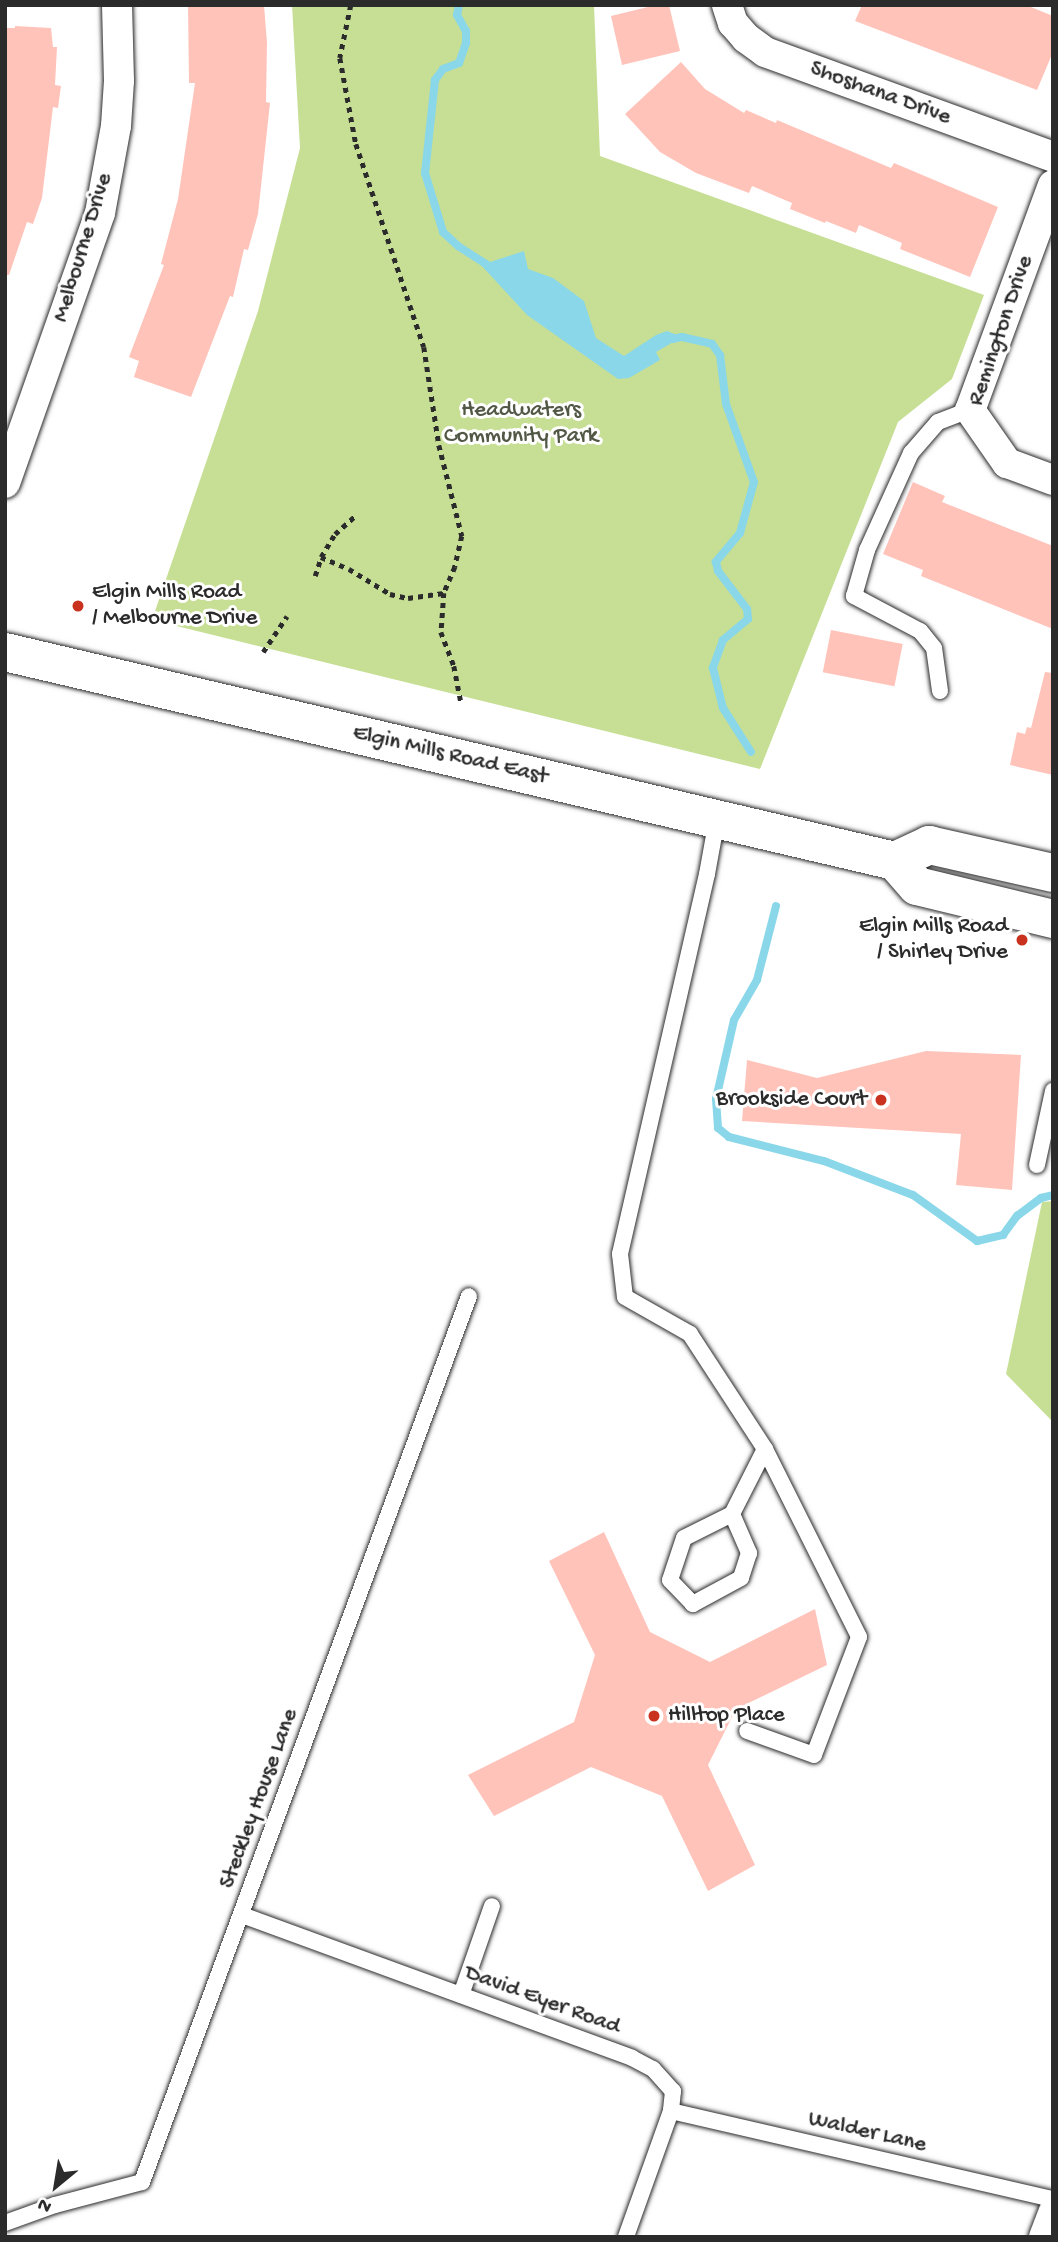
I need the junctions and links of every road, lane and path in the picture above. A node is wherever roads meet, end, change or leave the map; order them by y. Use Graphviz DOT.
graph roads {
  1 [pos="117,5"];
  2 [pos="351,5"];
  3 [pos="727,5"];
  4 [pos="1053,157"];
  5 [pos="1053,185"];
  6 [pos="970,410"];
  7 [pos="1053,480"];
  8 [pos="5,483"];
  9 [pos="355,516"];
  10 [pos="321,557"];
  11 [pos="315,576"];
  12 [pos="444,593"];
  13 [pos="288,616"];
  14 [pos="5,652"];
  15 [pos="263,652"];
  16 [pos="940,691"];
  17 [pos="461,701"];
  18 [pos="717,819"];
  19 [pos="895,861"];
  20 [pos="1053,873"];
  21 [pos="1053,919"];
  22 [pos="1053,1091"];
  23 [pos="1037,1166"];
  24 [pos="469,1296"];
  25 [pos="765,1449"];
  26 [pos="732,1514"];
  27 [pos="747,1731"];
  28 [pos="492,1906"];
  29 [pos="242,1914"];
  30 [pos="461,1995"];
  31 [pos="671,2111"];
  32 [pos="1053,2199"];
  33 [pos="1053,2213"];
  34 [pos="5,2224"];
  35 [pos="626,2237"];
  36 [pos="1044,2237"];
  1 -- 8 [label="street, Melbourne Drive"];
  2 -- 12 [label="path"];
  3 -- 4 [label="street, Shoshana Drive"];
  5 -- 6 [label="street, Remington Drive"];
  6 -- 7 [label="street, Remington Drive"];
  6 -- 16 [label="lane"];
  9 -- 10 [label="path"];
  10 -- 11 [label="path"];
  10 -- 12 [label="path"];
  12 -- 17 [label="path"];
  13 -- 15 [label="path"];
  14 -- 18 [label="main road, Elgin Mills Road East"];
  18 -- 19 [label="main road, Elgin Mills Road East"];
  18 -- 25 [label="lane"];
  19 -- 20 [label="main road"];
  19 -- 21 [label="main road"];
  22 -- 23 [label="lane"];
  24 -- 29 [label="lane, Steckley House Lane"];
  25 -- 26 [label="lane"];
  25 -- 27 [label="lane"];
  26 -- 26 [label="lane"];
  28 -- 30 [label="lane"];
  29 -- 30 [label="lane, David Eyer Road"];
  29 -- 34 [label="lane, Steckley House Lane"];
  30 -- 31 [label="lane, David Eyer Road"];
  31 -- 32 [label="lane, Walder Lane"];
  31 -- 35 [label="lane"];
  33 -- 36 [label="street"];
}
